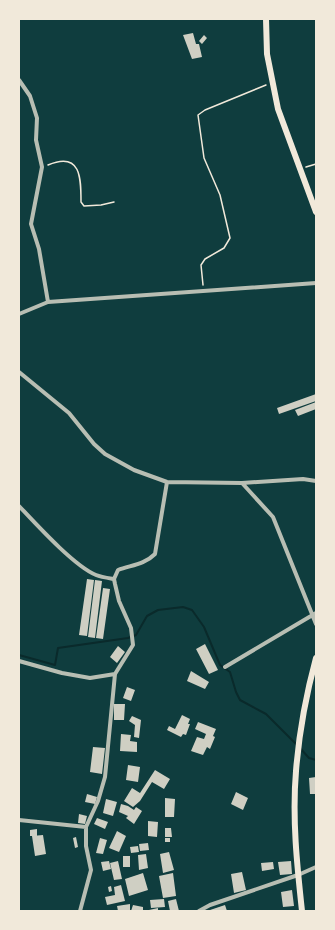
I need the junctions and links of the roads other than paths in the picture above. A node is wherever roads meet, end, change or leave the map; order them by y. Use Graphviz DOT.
graph roads {
  1 [pos="266,19"];
  2 [pos="19,80"];
  3 [pos="316,212"];
  4 [pos="316,283"];
  5 [pos="48,302"];
  6 [pos="19,314"];
  7 [pos="19,372"];
  8 [pos="316,481"];
  9 [pos="167,482"];
  10 [pos="242,483"];
  11 [pos="19,506"];
  12 [pos="114,579"];
  13 [pos="314,614"];
  14 [pos="316,624"];
  15 [pos="316,658"];
  16 [pos="19,661"];
  17 [pos="225,668"];
  18 [pos="115,674"];
  19 [pos="314,675"];
  20 [pos="19,820"];
  21 [pos="86,827"];
  22 [pos="316,867"];
  23 [pos="298,875"];
  24 [pos="80,911"];
  25 [pos="199,911"];
  26 [pos="302,911"];
  1 -- 3 [label="main road"];
  2 -- 5 [label="street"];
  4 -- 5 [label="street"];
  5 -- 6 [label="street"];
  7 -- 9 [label="street"];
  8 -- 10 [label="street"];
  9 -- 10 [label="street"];
  9 -- 12 [label="street"];
  10 -- 13 [label="street"];
  11 -- 12 [label="street"];
  12 -- 18 [label="street"];
  13 -- 14 [label="street"];
  13 -- 17 [label="street"];
  15 -- 19 [label="main road"];
  16 -- 18 [label="street"];
  18 -- 21 [label="street"];
  19 -- 23 [label="main road"];
  20 -- 21 [label="street"];
  21 -- 24 [label="street"];
  22 -- 23 [label="street"];
  23 -- 25 [label="street"];
  23 -- 26 [label="main road"];
}
